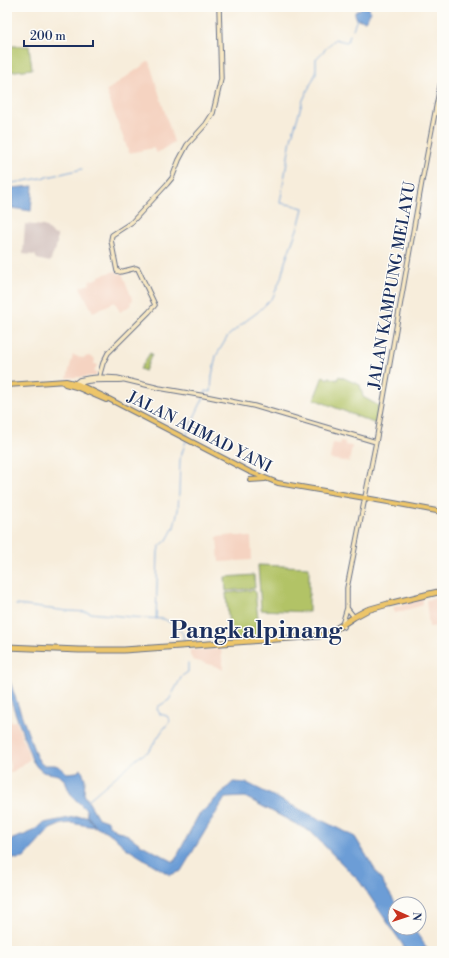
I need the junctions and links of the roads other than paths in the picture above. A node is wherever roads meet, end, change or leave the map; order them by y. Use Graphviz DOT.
graph roads {
  1 [pos="219,7"];
  2 [pos="442,76"];
  3 [pos="99,377"];
  4 [pos="125,380"];
  5 [pos="7,385"];
  6 [pos="75,385"];
  7 [pos="376,443"];
  8 [pos="250,480"];
  9 [pos="269,480"];
  10 [pos="365,498"];
  11 [pos="442,512"];
  12 [pos="442,592"];
  13 [pos="347,608"];
  14 [pos="376,609"];
  15 [pos="354,617"];
  16 [pos="343,626"];
  17 [pos="288,640"];
  18 [pos="7,646"];
  19 [pos="7,650"];
  1 -- 3 [label="main road"];
  2 -- 7 [label="main road, JALAN KAMPUNG MELAYU"];
  3 -- 4 [label="main road"];
  3 -- 6 [label="main road"];
  4 -- 6 [label="main road"];
  4 -- 7 [label="main road"];
  5 -- 6 [label="main road, JALAN AHMAD YANI"];
  6 -- 9 [label="main road, JALAN AHMAD YANI"];
  7 -- 10 [label="main road, JALAN KAMPUNG MELAYU"];
  8 -- 9 [label="main road"];
  9 -- 10 [label="main road, JALAN AHMAD YANI"];
  10 -- 11 [label="main road, JALAN AHMAD YANI"];
  10 -- 13 [label="main road, JALAN KAMPUNG MELAYU"];
  12 -- 14 [label="highway"];
  13 -- 15 [label="main road"];
  13 -- 16 [label="main road, JALAN KAMPUNG MELAYU"];
  14 -- 15 [label="highway"];
  14 -- 16 [label="highway"];
  15 -- 16 [label="highway"];
  16 -- 17 [label="highway"];
  17 -- 18 [label="highway"];
  17 -- 19 [label="highway"];
}
